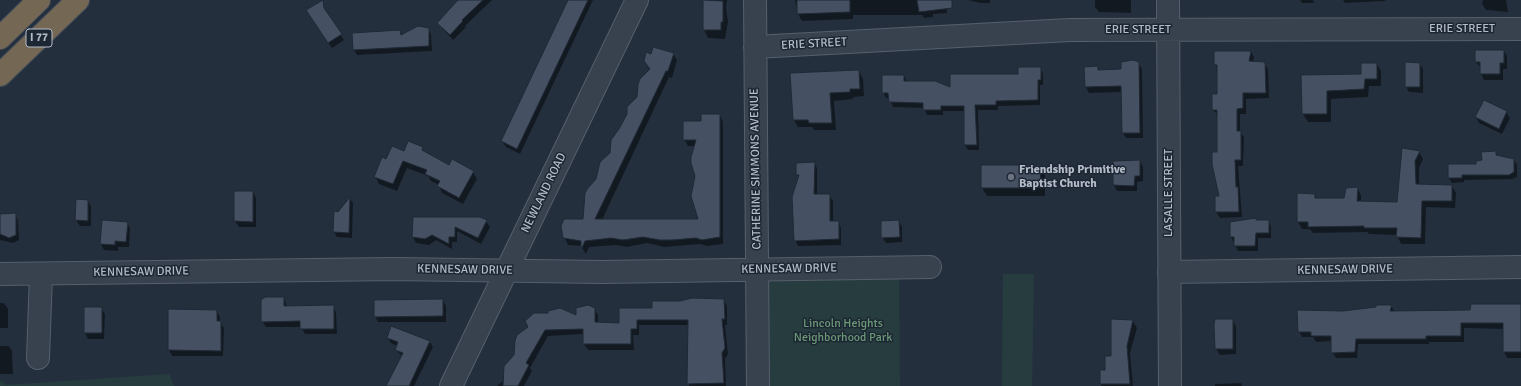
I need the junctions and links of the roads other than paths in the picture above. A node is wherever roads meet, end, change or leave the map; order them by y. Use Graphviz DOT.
graph roads {
  1 [pos="39,0"];
  2 [pos="78,0"];
  3 [pos="637,0"];
  4 [pos="755,0"];
  5 [pos="1168,0"];
  6 [pos="1521,29"];
  7 [pos="1168,30"];
  8 [pos="0,38"];
  9 [pos="755,47"];
  10 [pos="0,75"];
  11 [pos="930,267"];
  12 [pos="1521,267"];
  13 [pos="757,269"];
  14 [pos="506,271"];
  15 [pos="1169,272"];
  16 [pos="0,274"];
  17 [pos="41,274"];
  18 [pos="38,358"];
  19 [pos="451,386"];
  20 [pos="758,386"];
  21 [pos="1170,386"];
  1 -- 8 [label="highway, I 77"];
  2 -- 10 [label="highway, I 77"];
  3 -- 14 [label="street, NEWLAND ROAD"];
  4 -- 9 [label="street, CATHERINE SIMMONS AVENUE"];
  5 -- 7 [label="street, LASALLE STREET"];
  6 -- 7 [label="street, ERIE STREET"];
  7 -- 9 [label="street, ERIE STREET"];
  7 -- 15 [label="street, LASALLE STREET"];
  9 -- 13 [label="street, CATHERINE SIMMONS AVENUE"];
  11 -- 13 [label="street, KENNESAW DRIVE"];
  12 -- 15 [label="street, KENNESAW DRIVE"];
  13 -- 14 [label="street, KENNESAW DRIVE"];
  13 -- 20 [label="street, CATHERINE SIMMONS AVENUE"];
  14 -- 17 [label="street, KENNESAW DRIVE"];
  14 -- 19 [label="street, NEWLAND ROAD"];
  15 -- 21 [label="street, LASALLE STREET"];
  16 -- 17 [label="street, KENNESAW DRIVE"];
  17 -- 18 [label="street"];
}
